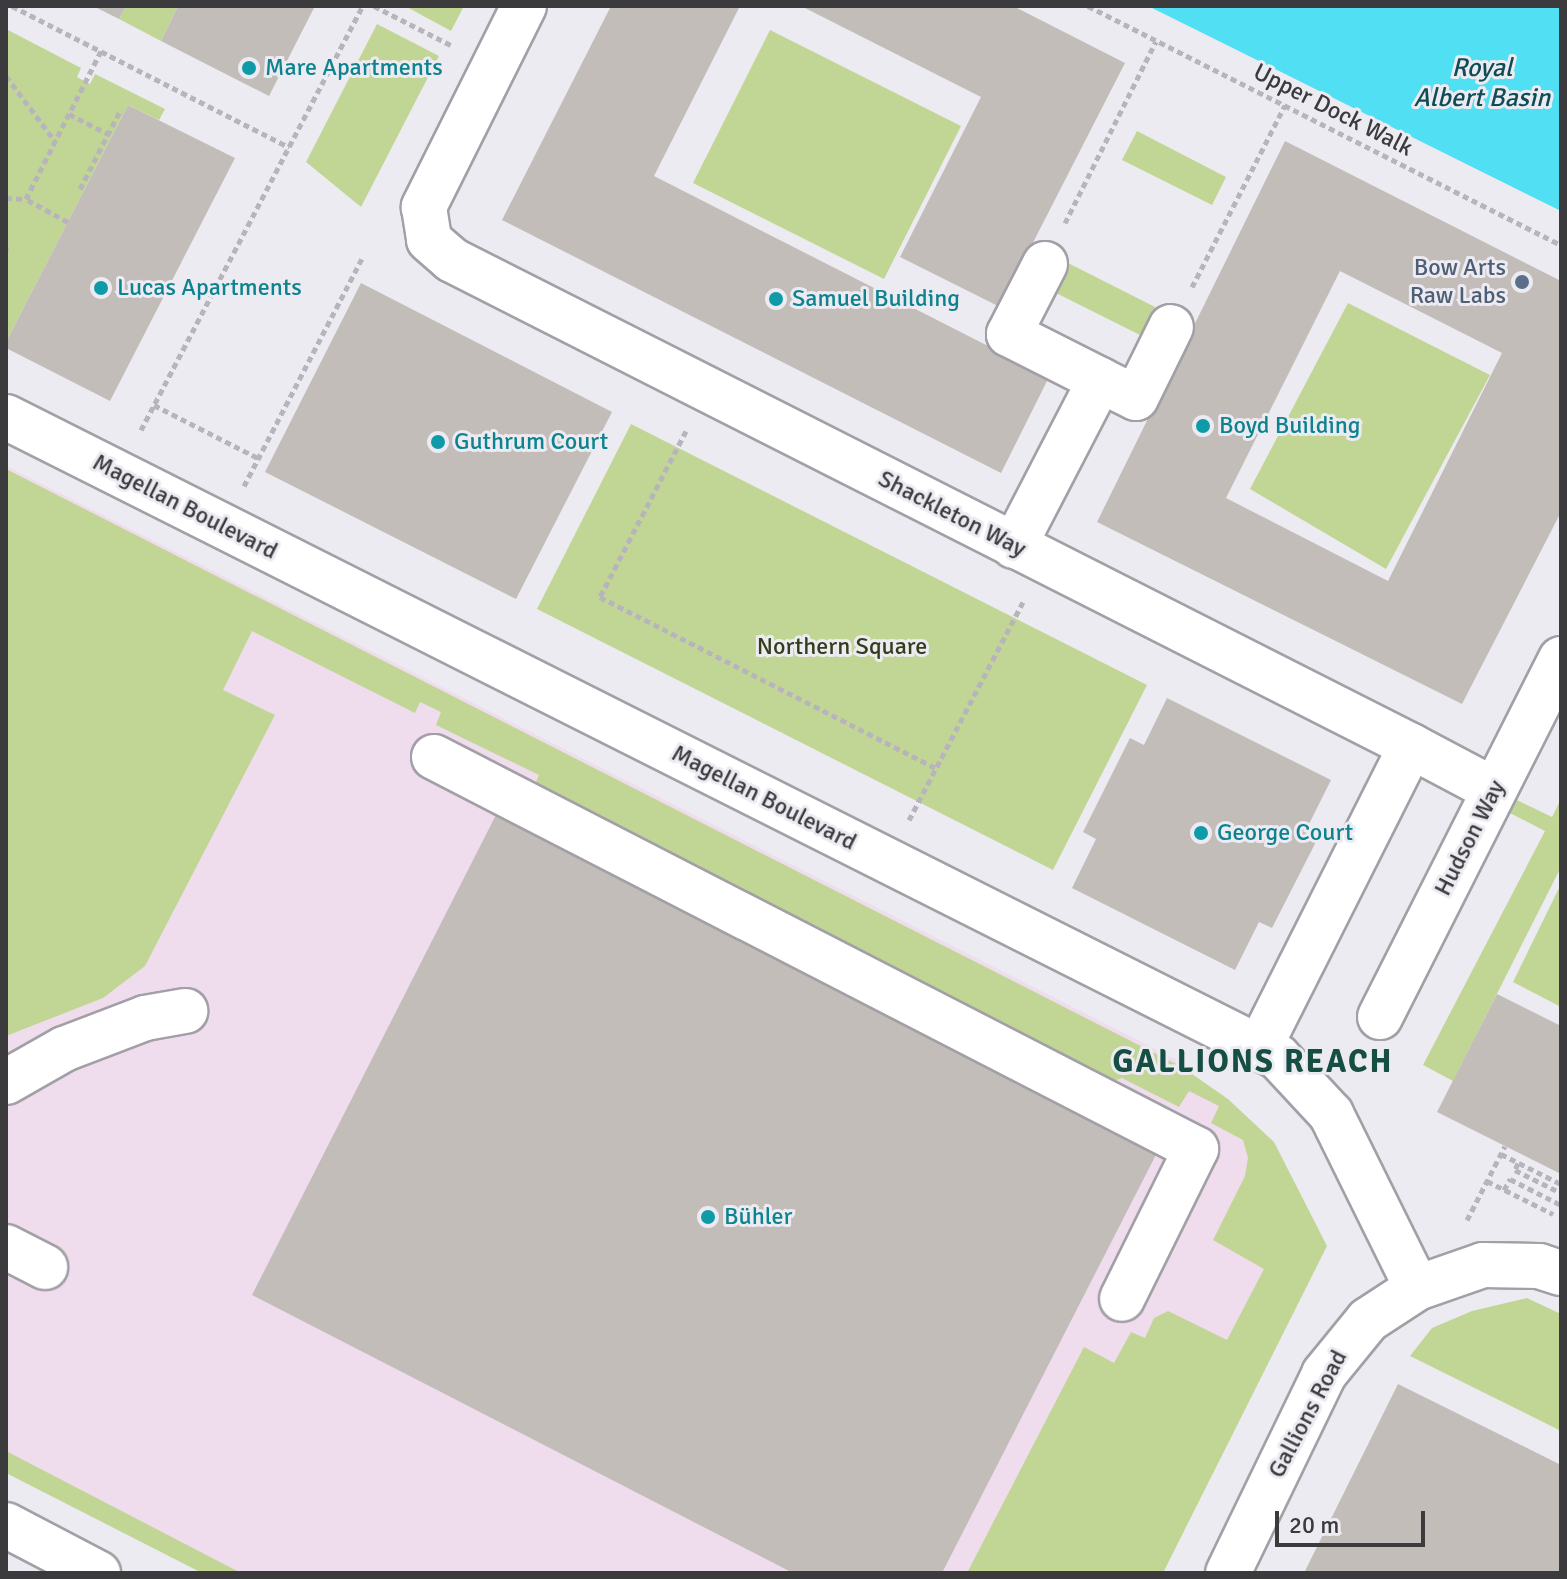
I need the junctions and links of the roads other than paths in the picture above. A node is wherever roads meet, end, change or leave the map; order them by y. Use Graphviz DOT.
graph roads {
  1 [pos="524,6"];
  2 [pos="1045,264"];
  3 [pos="1171,327"];
  4 [pos="1100,380"];
  5 [pos="6,417"];
  6 [pos="1030,554"];
  7 [pos="1561,659"];
  8 [pos="1411,746"];
  9 [pos="434,757"];
  10 [pos="1494,790"];
  11 [pos="185,1011"];
  12 [pos="1380,1017"];
  13 [pos="1260,1046"];
  14 [pos="6,1082"];
  15 [pos="6,1247"];
  16 [pos="45,1267"];
  17 [pos="1561,1273"];
  18 [pos="1417,1288"];
  19 [pos="1122,1299"];
  20 [pos="6,1525"];
  21 [pos="98,1573"];
  22 [pos="1228,1573"];
  1 -- 6 [label="street, Shackleton Way"];
  2 -- 4 [label="street"];
  3 -- 4 [label="street"];
  4 -- 6 [label="street"];
  5 -- 13 [label="street, Magellan Boulevard"];
  6 -- 8 [label="street, Shackleton Way"];
  7 -- 10 [label="street, Hudson Way"];
  8 -- 10 [label="street, Shackleton Way"];
  8 -- 13 [label="street"];
  9 -- 19 [label="street"];
  10 -- 12 [label="street, Hudson Way"];
  11 -- 14 [label="street"];
  13 -- 18 [label="street, Magellan Boulevard"];
  15 -- 16 [label="street"];
  17 -- 18 [label="street, Gallions Road"];
  18 -- 22 [label="street, Gallions Road"];
  20 -- 21 [label="street"];
}
